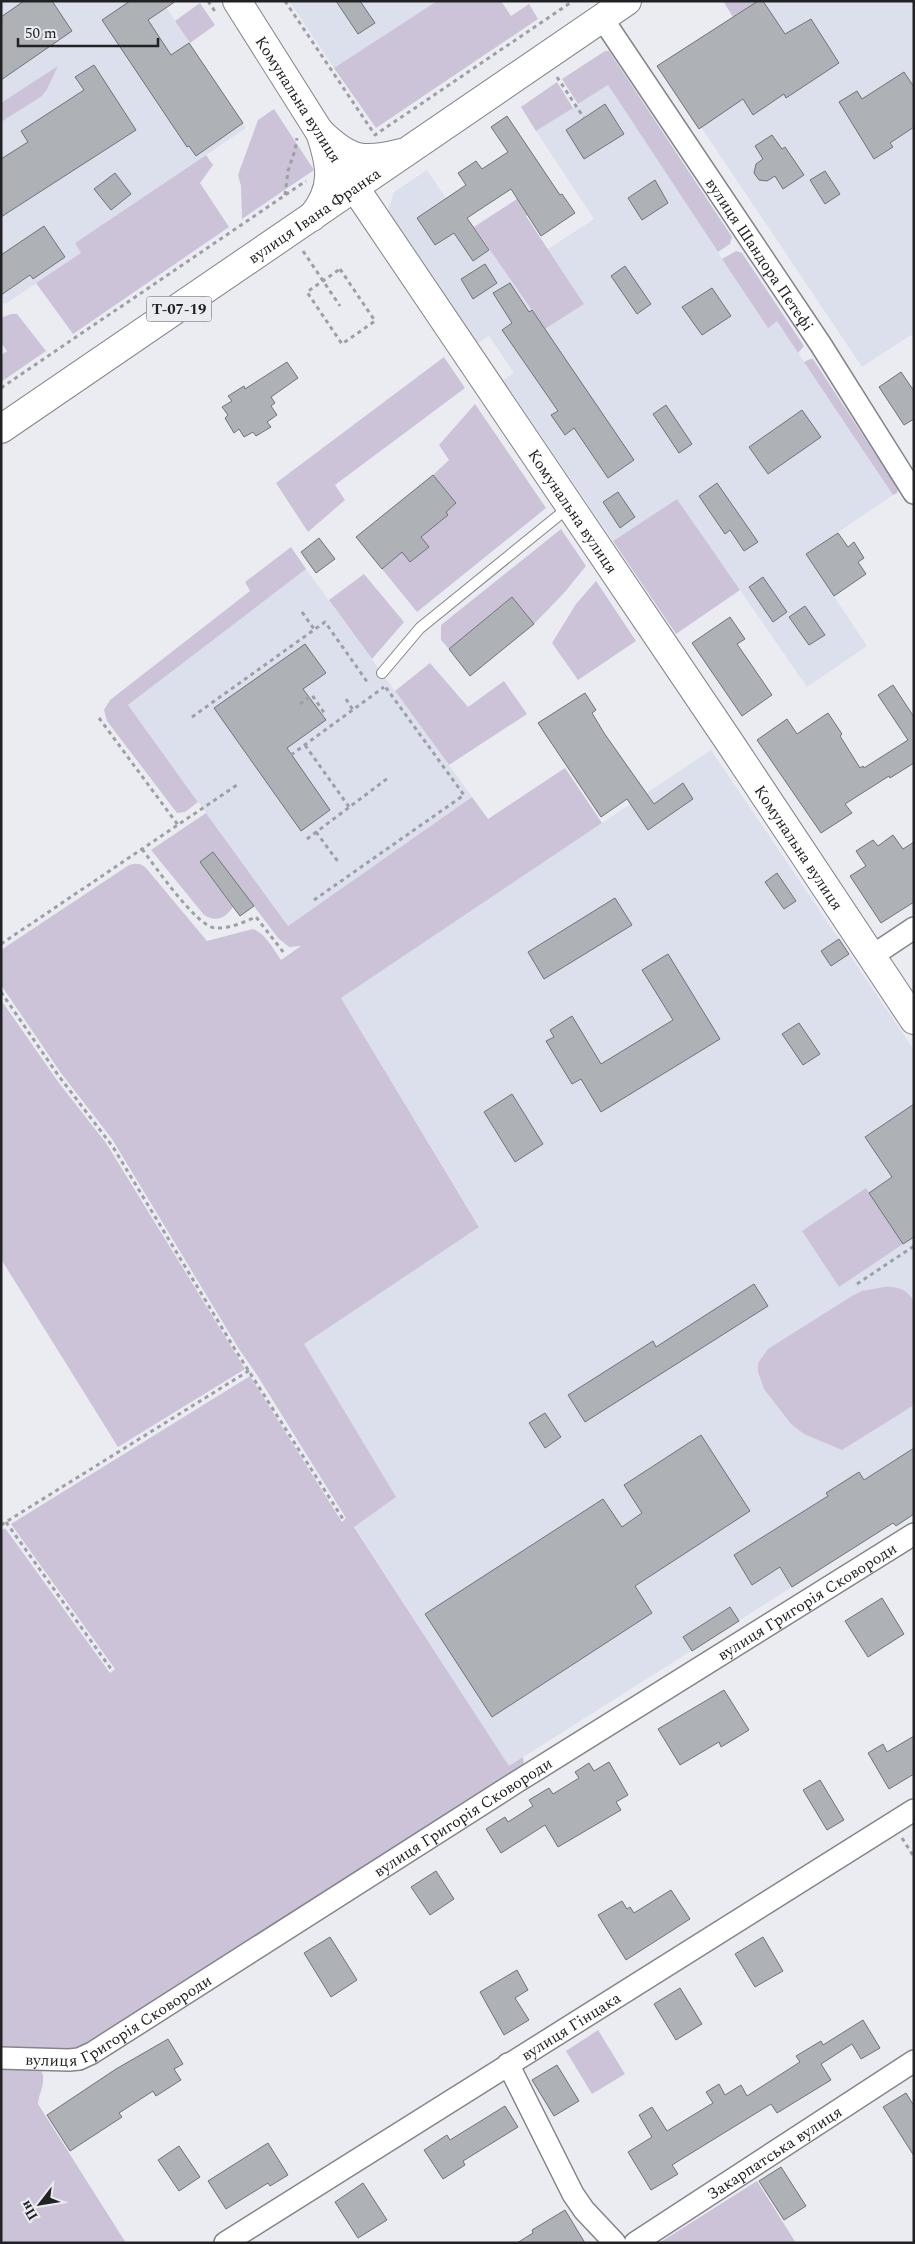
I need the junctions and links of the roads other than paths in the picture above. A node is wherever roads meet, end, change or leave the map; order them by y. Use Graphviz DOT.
graph roads {
  1 [pos="237,1"];
  2 [pos="627,1"];
  3 [pos="602,18"];
  4 [pos="308,134"];
  5 [pos="409,151"];
  6 [pos="356,188"];
  7 [pos="309,234"];
  8 [pos="1,429"];
  9 [pos="914,493"];
  10 [pos="570,506"];
  11 [pos="382,677"];
  12 [pos="914,928"];
  13 [pos="872,956"];
  14 [pos="914,1020"];
  15 [pos="914,1534"];
  16 [pos="914,1810"];
  17 [pos="1,2058"];
  18 [pos="914,2061"];
  19 [pos="508,2064"];
  20 [pos="225,2243"];
  21 [pos="615,2243"];
  22 [pos="635,2243"];
  1 -- 4 [label="main road, Комунальна вулиця"];
  2 -- 3 [label="main road, вулиця Івана Франка / Т-07-19"];
  3 -- 5 [label="main road, вулиця Івана Франка / Т-07-19"];
  3 -- 9 [label="street, вулиця Шандора Петефі"];
  4 -- 5 [label="main road"];
  4 -- 6 [label="main road, Комунальна вулиця"];
  4 -- 7 [label="main road"];
  5 -- 6 [label="main road, вулиця Івана Франка / Т-07-19"];
  6 -- 7 [label="main road, вулиця Івана Франка / Т-07-19"];
  6 -- 10 [label="main road, Комунальна вулиця"];
  7 -- 8 [label="main road, вулиця Івана Франка / Т-07-19"];
  10 -- 11 [label="lane"];
  10 -- 13 [label="main road, Комунальна вулиця"];
  12 -- 13 [label="street"];
  13 -- 14 [label="main road, Комунальна вулиця"];
  15 -- 17 [label="street, вулиця Григорія Сковороди"];
  16 -- 19 [label="street, вулиця Гінцака"];
  18 -- 22 [label="street, Закарпатська вулиця"];
  19 -- 20 [label="street, вулиця Гінцака"];
  19 -- 21 [label="street"];
}
